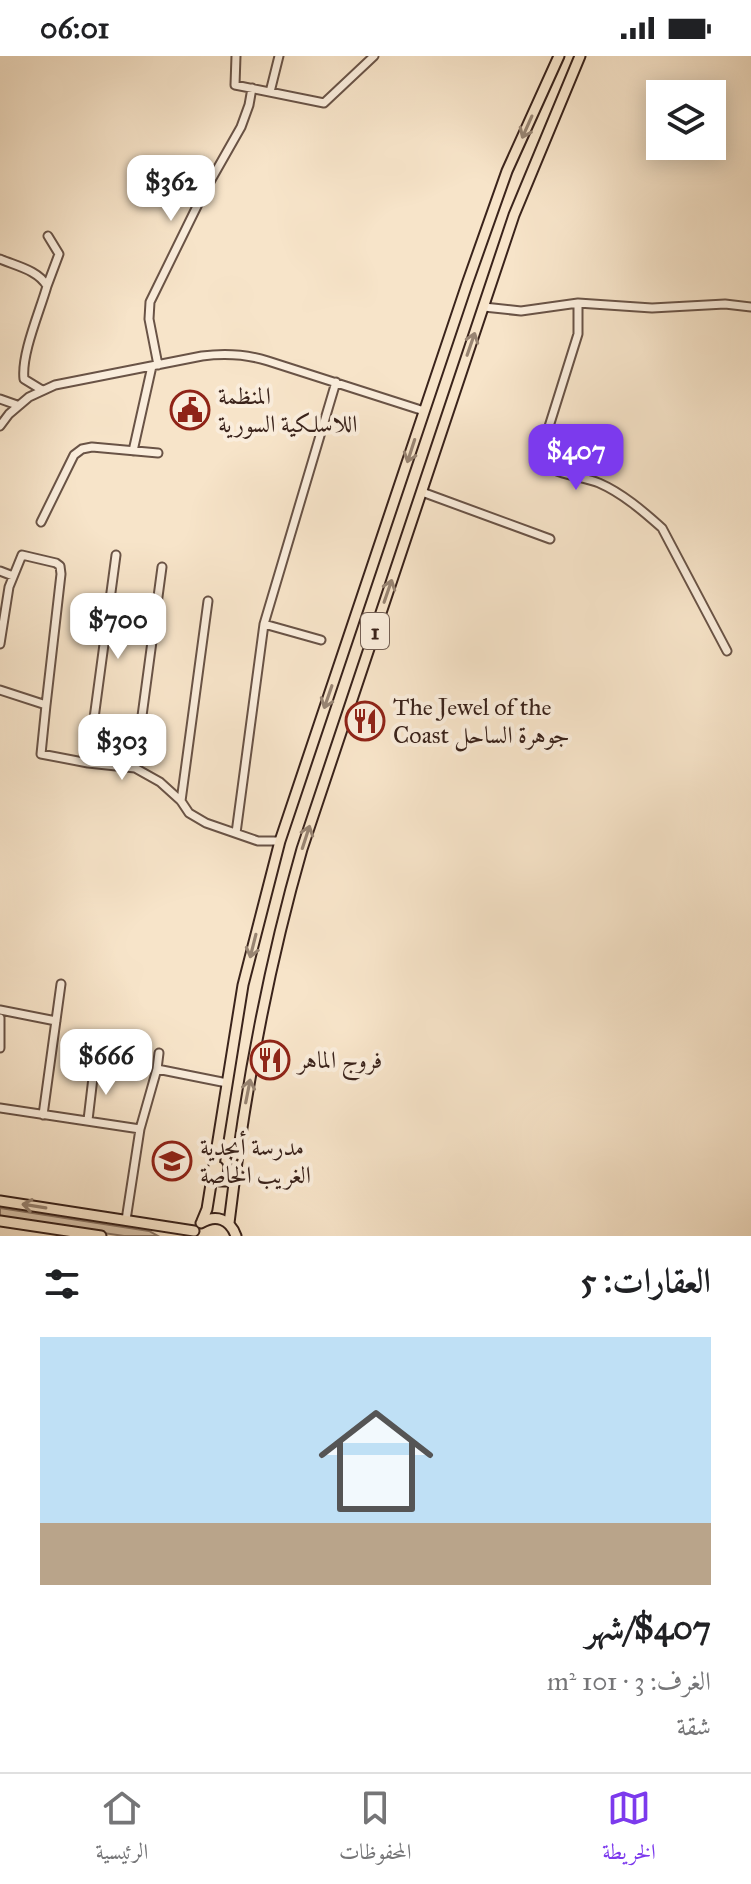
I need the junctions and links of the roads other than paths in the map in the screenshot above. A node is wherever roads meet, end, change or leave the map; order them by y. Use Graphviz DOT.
graph roads {
  1 [pos="236,56"];
  2 [pos="279,56"];
  3 [pos="374,56"];
  4 [pos="559,56"];
  5 [pos="580,56"];
  6 [pos="252,88"];
  7 [pos="270,92"];
  8 [pos="494,207"];
  9 [pos="514,215"];
  10 [pos="48,236"];
  11 [pos="0,259"];
  12 [pos="47,286"];
  13 [pos="578,303"];
  14 [pos="484,307"];
  15 [pos="751,307"];
  16 [pos="155,365"];
  17 [pos="336,382"];
  18 [pos="42,390"];
  19 [pos="0,399"];
  20 [pos="17,405"];
  21 [pos="424,411"];
  22 [pos="0,426"];
  23 [pos="133,451"];
  24 [pos="158,453"];
  25 [pos="422,492"];
  26 [pos="41,522"];
  27 [pos="550,539"];
  28 [pos="116,555"];
  29 [pos="162,567"];
  30 [pos="0,571"];
  31 [pos="13,576"];
  32 [pos="208,601"];
  33 [pos="264,624"];
  34 [pos="321,640"];
  35 [pos="0,644"];
  36 [pos="727,651"];
  37 [pos="0,690"];
  38 [pos="46,705"];
  39 [pos="88,763"];
  40 [pos="135,768"];
  41 [pos="181,801"];
  42 [pos="236,833"];
  43 [pos="280,841"];
  44 [pos="263,907"];
  45 [pos="284,913"];
  46 [pos="61,984"];
  47 [pos="0,1010"];
  48 [pos="0,1018"];
  49 [pos="56,1021"];
  50 [pos="0,1045"];
  51 [pos="159,1053"];
  52 [pos="94,1069"];
  53 [pos="157,1069"];
  54 [pos="227,1083"];
  55 [pos="0,1108"];
  56 [pos="43,1115"];
  57 [pos="88,1120"];
  58 [pos="140,1129"];
  59 [pos="218,1144"];
  60 [pos="235,1176"];
  61 [pos="0,1201"];
  62 [pos="126,1220"];
  63 [pos="0,1221"];
  64 [pos="202,1221"];
  65 [pos="229,1223"];
  66 [pos="164,1231"];
  67 [pos="194,1233"];
  68 [pos="101,1236"];
  69 [pos="237,1236"];
  1 -- 6 [label="street"];
  2 -- 7 [label="street"];
  3 -- 7 [label="street"];
  4 -- 8 [label="main road, 1, one-way"];
  5 -- 9 [label="main road, 1"];
  6 -- 7 [label="street"];
  6 -- 16 [label="street"];
  8 -- 9 [label="main road"];
  8 -- 21 [label="main road, 1"];
  9 -- 14 [label="main road, 1"];
  10 -- 12 [label="street"];
  11 -- 12 [label="street"];
  12 -- 18 [label="street"];
  13 -- 14 [label="street"];
  13 -- 15 [label="street"];
  13 -- 36 [label="street"];
  25 -- 14 [label="main road, 1, one-way"];
  16 -- 17 [label="street"];
  16 -- 18 [label="street"];
  16 -- 23 [label="street"];
  17 -- 21 [label="street"];
  17 -- 33 [label="street"];
  18 -- 20 [label="street"];
  19 -- 20 [label="street"];
  20 -- 22 [label="street"];
  21 -- 43 [label="main road, 1, one-way"];
  23 -- 24 [label="street"];
  23 -- 26 [label="street"];
  25 -- 27 [label="street"];
  45 -- 25 [label="main road, 1, one-way"];
  28 -- 39 [label="street"];
  29 -- 40 [label="street"];
  30 -- 31 [label="street"];
  31 -- 35 [label="street"];
  31 -- 38 [label="street"];
  32 -- 41 [label="street"];
  33 -- 34 [label="street"];
  33 -- 42 [label="street"];
  37 -- 38 [label="street"];
  38 -- 39 [label="street"];
  39 -- 40 [label="street"];
  40 -- 41 [label="street"];
  41 -- 42 [label="street"];
  42 -- 43 [label="street"];
  43 -- 44 [label="main road, 1"];
  44 -- 45 [label="main road"];
  44 -- 54 [label="main road, 1, one-way"];
  60 -- 45 [label="main road, 1, one-way"];
  46 -- 49 [label="street"];
  47 -- 49 [label="street"];
  48 -- 50 [label="street"];
  49 -- 56 [label="street"];
  51 -- 53 [label="street"];
  52 -- 57 [label="street"];
  53 -- 54 [label="street"];
  53 -- 58 [label="street"];
  54 -- 59 [label="main road, 1"];
  55 -- 56 [label="street"];
  56 -- 57 [label="street"];
  57 -- 58 [label="street"];
  58 -- 62 [label="street"];
  59 -- 60 [label="main road"];
  59 -- 64 [label="main road, 1"];
  60 -- 65 [label="main road, 1"];
  62 -- 61 [label="main road, one-way"];
  62 -- 66 [label="main road"];
  63 -- 68 [label="main road"];
  64 -- 65 [label="main road"];
  64 -- 67 [label="main road"];
  65 -- 69 [label="main road"];
  66 -- 67 [label="main road"];
}
